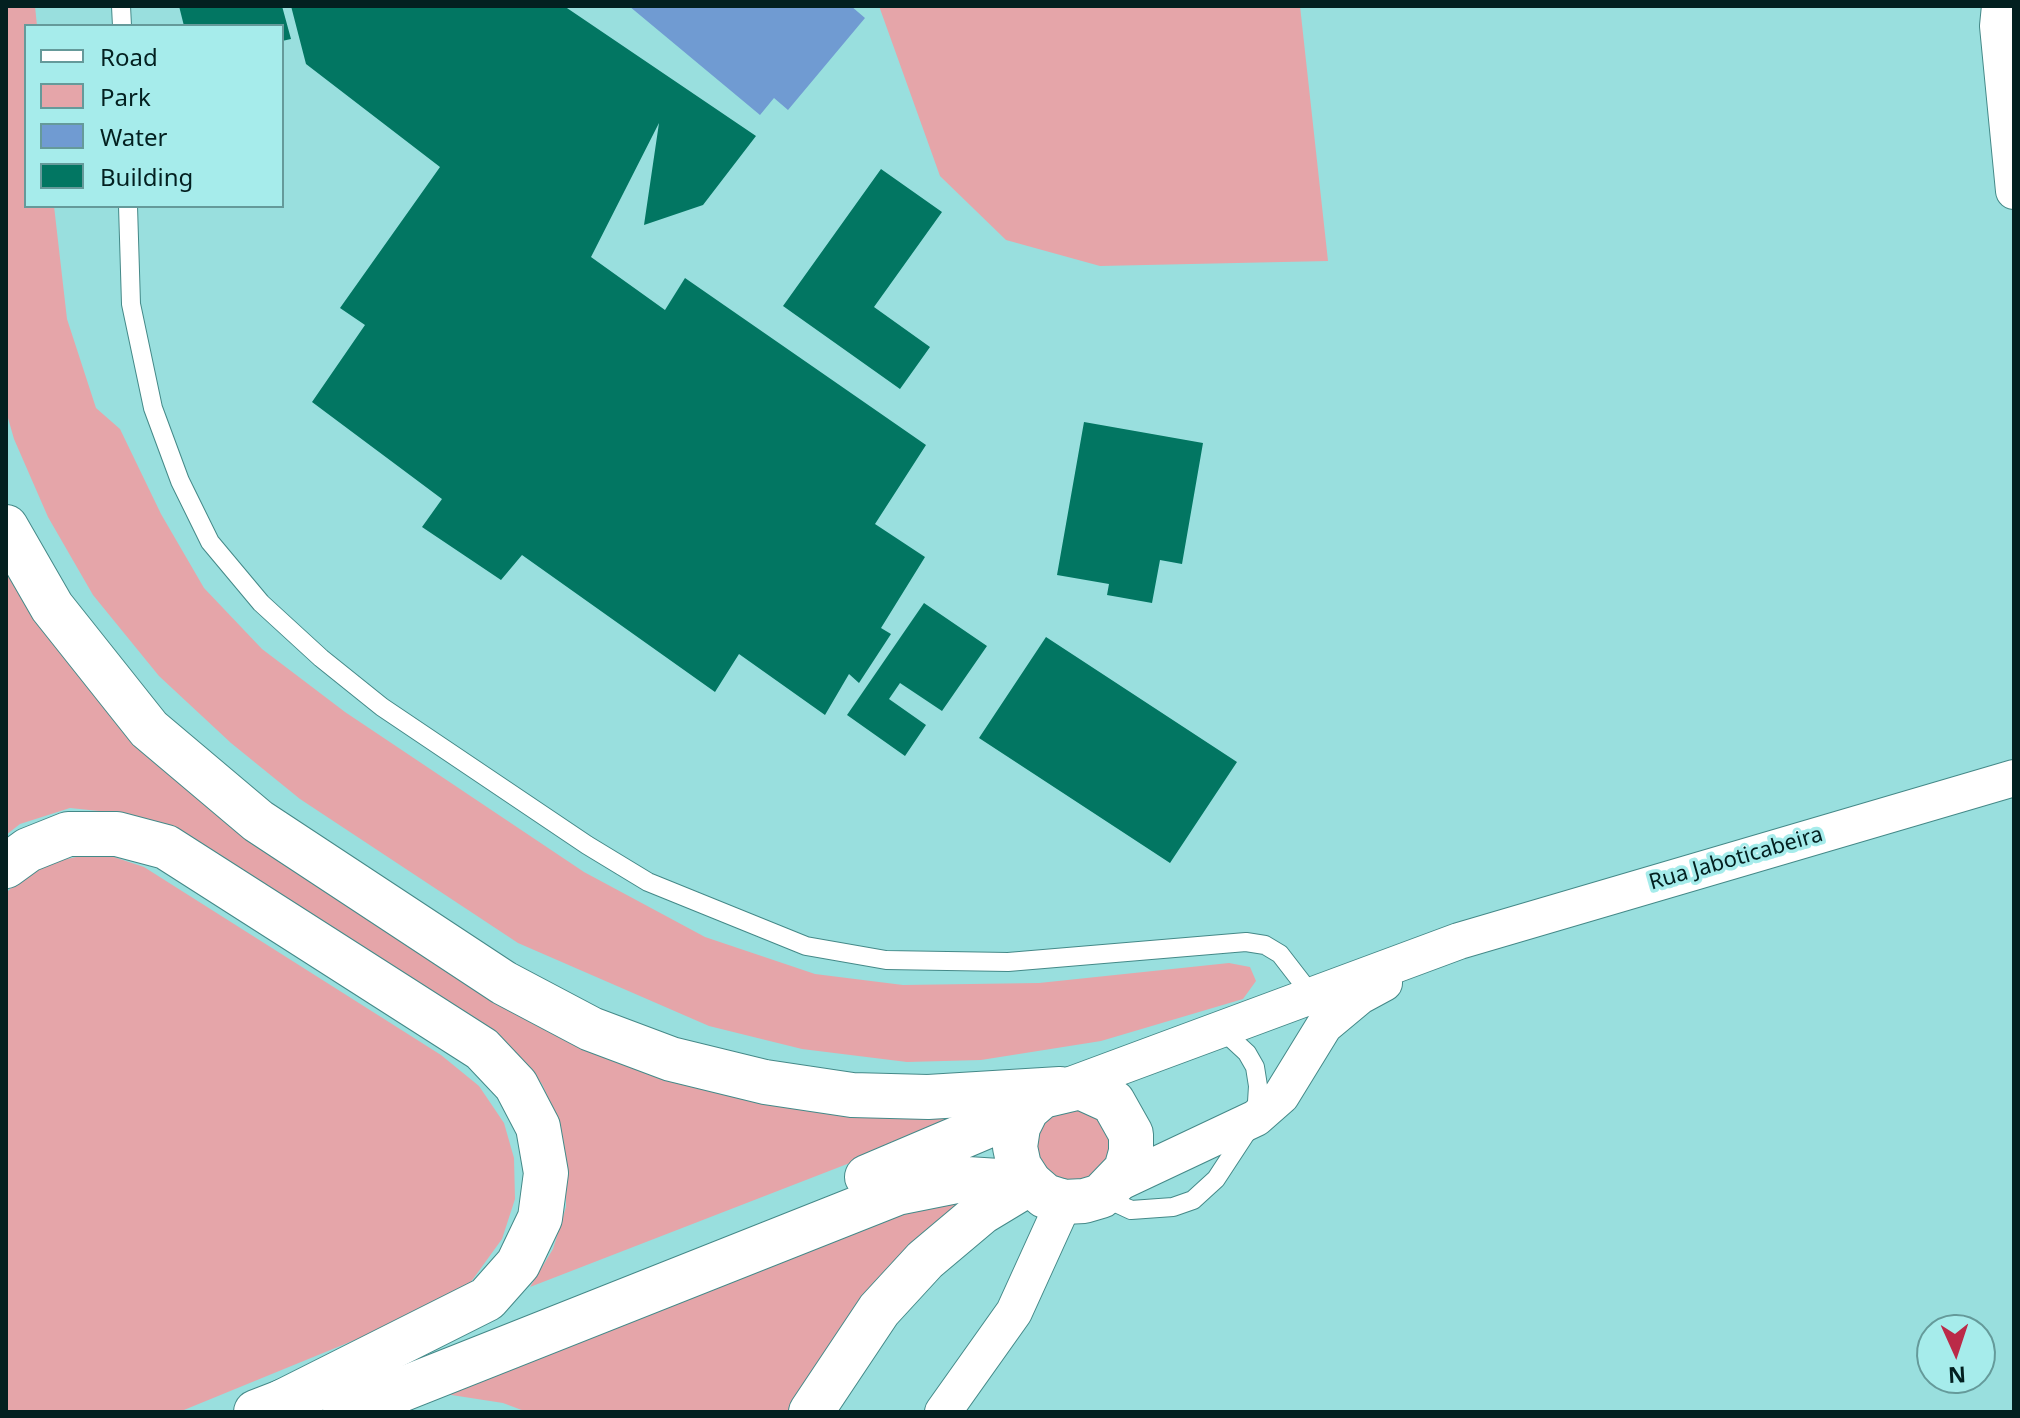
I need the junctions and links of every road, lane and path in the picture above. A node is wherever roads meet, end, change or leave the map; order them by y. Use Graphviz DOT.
graph roads {
  1 [pos="2000,6"];
  2 [pos="2014,191"];
  3 [pos="128,208"];
  4 [pos="6,527"];
  5 [pos="2014,778"];
  6 [pos="6,866"];
  7 [pos="1319,1010"];
  8 [pos="1220,1028"];
  9 [pos="1044,1099"];
  10 [pos="1256,1118"];
  11 [pos="1078,1191"];
  12 [pos="269,1407"];
  13 [pos="345,1412"];
  14 [pos="811,1412"];
  15 [pos="943,1412"];
  1 -- 2 [label="street"];
  3 -- 7 [label="lane"];
  4 -- 9 [label="main road"];
  5 -- 7 [label="street, Rua Jaboticabeira"];
  6 -- 12 [label="main road"];
  7 -- 8 [label="street, Rua Jaboticabeira"];
  7 -- 10 [label="street"];
  8 -- 9 [label="street, Rua Jaboticabeira"];
  8 -- 10 [label="lane"];
  9 -- 11 [label="main road"];
  9 -- 11 [label="main road"];
  9 -- 12 [label="main road"];
  10 -- 11 [label="street"];
  10 -- 11 [label="lane"];
  11 -- 13 [label="main road"];
  11 -- 14 [label="main road"];
  11 -- 15 [label="street"];
}
